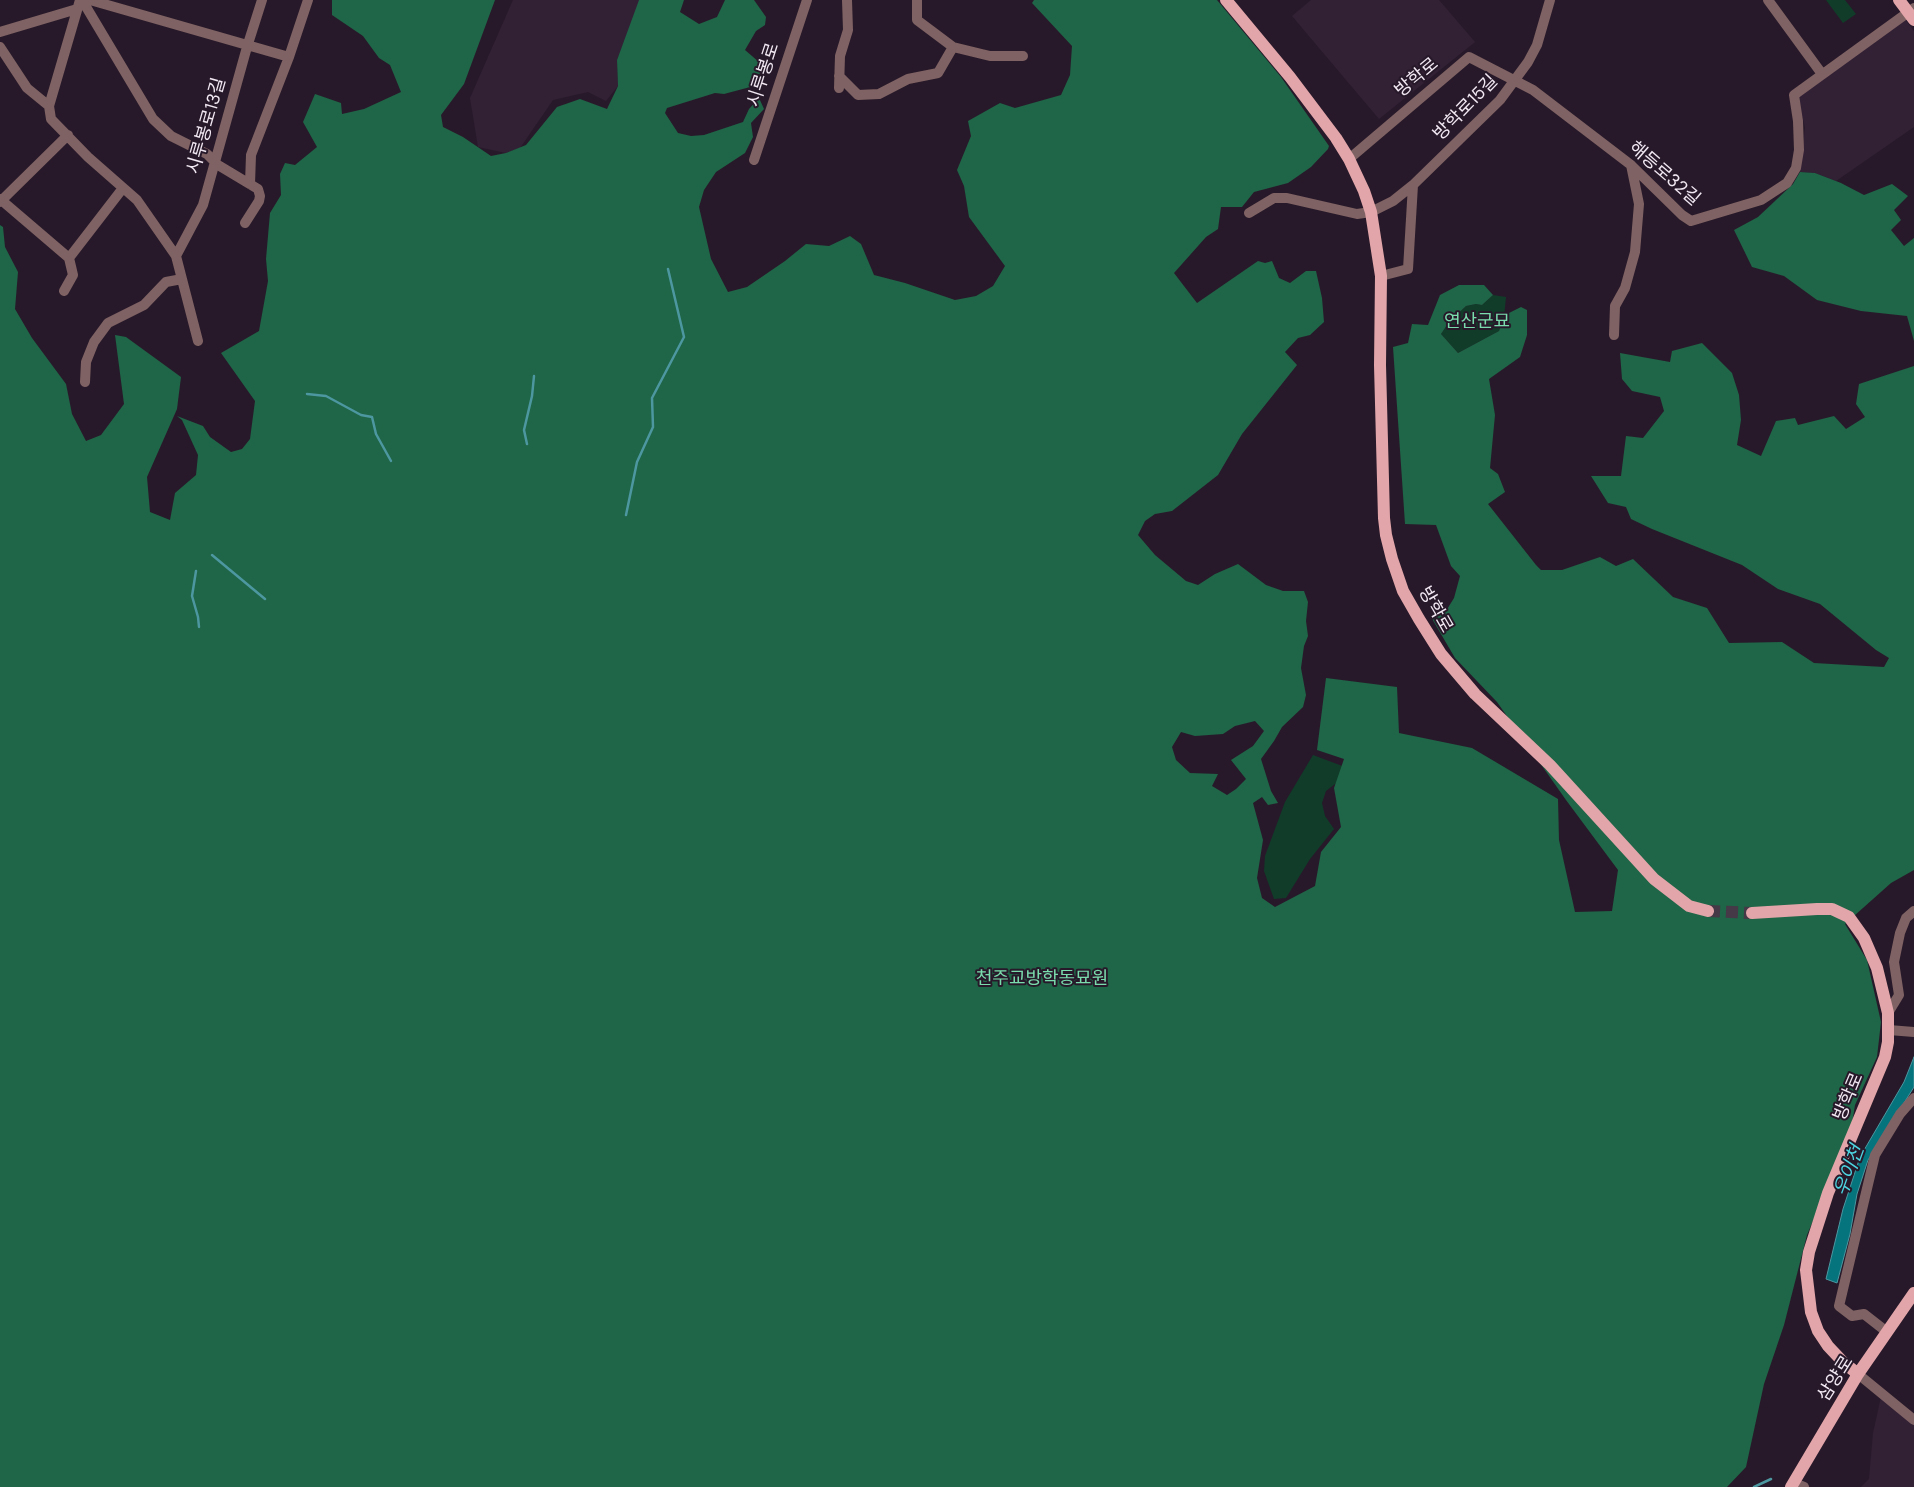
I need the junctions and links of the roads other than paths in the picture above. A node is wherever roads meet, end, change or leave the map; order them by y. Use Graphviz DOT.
graph roads {
  1 [pos="90,0"];
  2 [pos="262,0"];
  3 [pos="308,0"];
  4 [pos="807,0"];
  5 [pos="847,0"];
  6 [pos="917,0"];
  7 [pos="1226,0"];
  8 [pos="1550,0"];
  9 [pos="1768,0"];
  10 [pos="1899,0"];
  11 [pos="80,3"];
  12 [pos="1912,14"];
  13 [pos="0,32"];
  14 [pos="247,46"];
  15 [pos="0,47"];
  16 [pos="953,47"];
  17 [pos="1023,56"];
  18 [pos="288,58"];
  19 [pos="1822,74"];
  20 [pos="839,76"];
  21 [pos="1514,81"];
  22 [pos="839,88"];
  23 [pos="49,106"];
  24 [pos="68,135"];
  25 [pos="1349,159"];
  26 [pos="754,160"];
  27 [pos="214,161"];
  28 [pos="1631,165"];
  29 [pos="250,184"];
  30 [pos="1413,185"];
  31 [pos="123,188"];
  32 [pos="1,201"];
  33 [pos="1371,212"];
  34 [pos="1249,213"];
  35 [pos="245,223"];
  36 [pos="176,256"];
  37 [pos="69,258"];
  38 [pos="1381,276"];
  39 [pos="182,279"];
  40 [pos="64,291"];
  41 [pos="1614,334"];
  42 [pos="198,341"];
  43 [pos="85,382"];
  44 [pos="1708,911"];
  45 [pos="1914,911"];
  46 [pos="1752,914"];
  47 [pos="1888,1013"];
  48 [pos="1889,1030"];
  49 [pos="1914,1032"];
  50 [pos="1914,1098"];
  51 [pos="1914,1293"];
  52 [pos="1887,1332"];
  53 [pos="1858,1374"];
  54 [pos="1914,1420"];
  55 [pos="1796,1486"];
  1 -- 14 [label="street"];
  2 -- 14 [label="street, 시루봉로13길"];
  3 -- 18 [label="street"];
  4 -- 26 [label="street, 시루봉로"];
  5 -- 20 [label="street"];
  6 -- 16 [label="street"];
  7 -- 25 [label="main road, 방학로"];
  8 -- 21 [label="street, 방학로15길"];
  9 -- 19 [label="street"];
  10 -- 12 [label="main road"];
  11 -- 13 [label="street"];
  11 -- 23 [label="street"];
  11 -- 27 [label="street"];
  12 -- 19 [label="street, 해등로32길"];
  14 -- 18 [label="street"];
  14 -- 27 [label="street, 시루봉로13길"];
  15 -- 23 [label="street"];
  16 -- 17 [label="street"];
  16 -- 20 [label="street"];
  18 -- 29 [label="street"];
  19 -- 28 [label="street, 해등로32길"];
  20 -- 22 [label="street"];
  21 -- 25 [label="street, 방학로"];
  21 -- 28 [label="street, 해등로32길"];
  21 -- 30 [label="street, 방학로15길"];
  23 -- 24 [label="street"];
  24 -- 31 [label="street"];
  24 -- 32 [label="street"];
  25 -- 33 [label="main road, 방학로"];
  27 -- 29 [label="street"];
  27 -- 36 [label="street, 시루봉로13길"];
  28 -- 41 [label="street"];
  29 -- 35 [label="street"];
  30 -- 33 [label="street, 방학로15길"];
  30 -- 38 [label="street"];
  31 -- 36 [label="street"];
  31 -- 37 [label="street"];
  32 -- 37 [label="street"];
  33 -- 34 [label="street"];
  33 -- 38 [label="main road, 방학로"];
  36 -- 39 [label="street"];
  37 -- 40 [label="street"];
  38 -- 44 [label="main road, 방학로"];
  39 -- 42 [label="street"];
  39 -- 43 [label="street"];
  45 -- 47 [label="street"];
  46 -- 47 [label="main road, 방학로"];
  47 -- 48 [label="main road, 방학로"];
  48 -- 49 [label="street"];
  48 -- 53 [label="main road, 방학로"];
  50 -- 52 [label="street"];
  51 -- 52 [label="main road, 삼양로"];
  52 -- 53 [label="main road, 삼양로"];
  53 -- 54 [label="street"];
  53 -- 55 [label="main road, 삼양로"];
}
